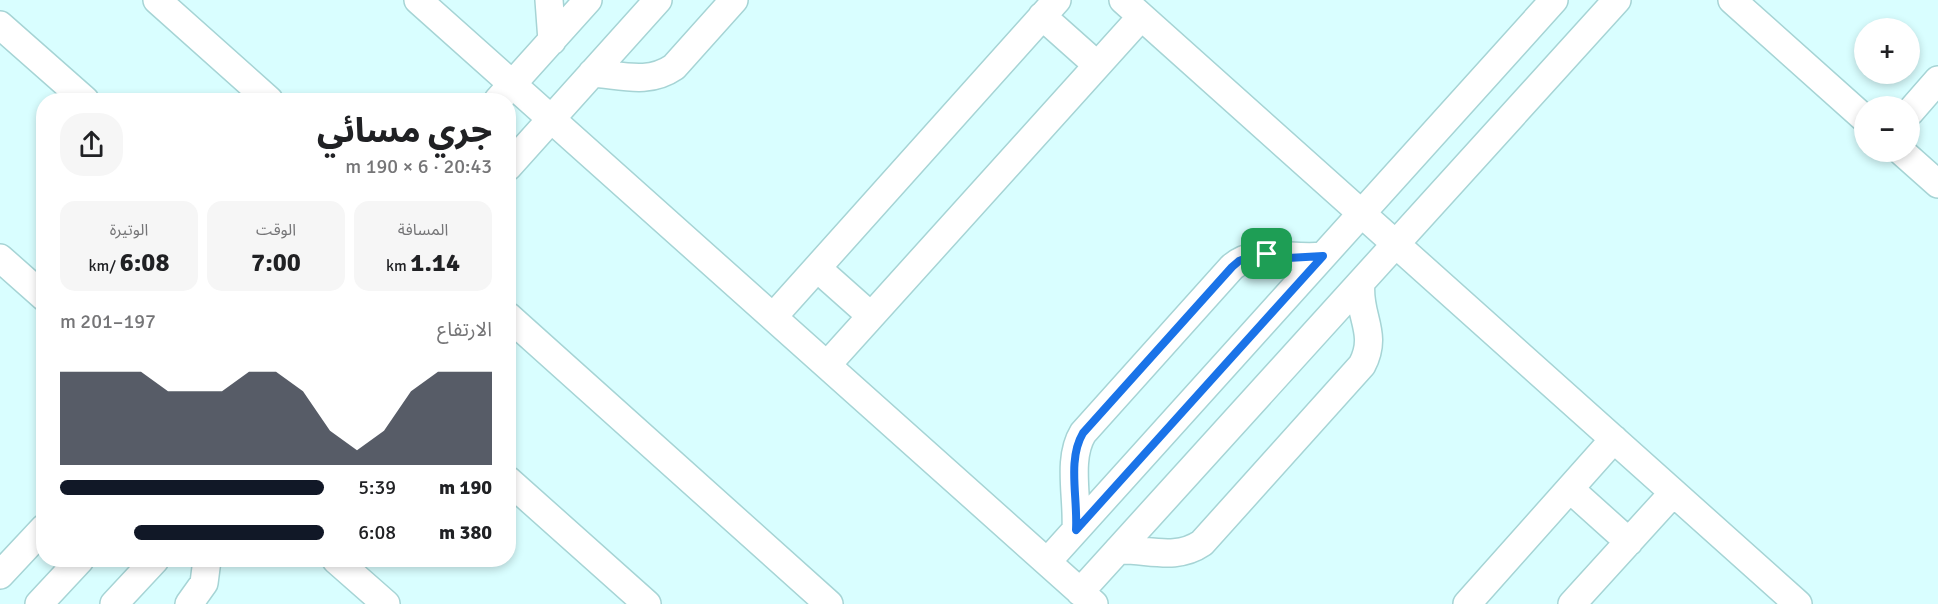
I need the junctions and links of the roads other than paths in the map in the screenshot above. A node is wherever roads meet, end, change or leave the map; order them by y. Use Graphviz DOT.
graph roads {
  1 [pos="157,0"];
  2 [pos="418,0"];
  3 [pos="549,0"];
  4 [pos="588,0"];
  5 [pos="658,0"];
  6 [pos="734,0"];
  7 [pos="1554,0"];
  8 [pos="1617,0"];
  9 [pos="1732,0"];
  10 [pos="1050,8"];
  11 [pos="1132,8"];
  12 [pos="0,25"];
  13 [pos="552,41"];
  14 [pos="1097,65"];
  15 [pos="592,73"];
  16 [pos="1935,89"];
  17 [pos="77,93"];
  18 [pos="260,93"];
  19 [pos="506,93"];
  20 [pos="516,99"];
  21 [pos="1920,103"];
  22 [pos="1854,109"];
  23 [pos="552,119"];
  24 [pos="516,158"];
  25 [pos="1913,162"];
  26 [pos="1938,184"];
  27 [pos="1362,213"];
  28 [pos="1396,244"];
  29 [pos="1323,256"];
  30 [pos="0,258"];
  31 [pos="817,268"];
  32 [pos="1361,283"];
  33 [pos="36,290"];
  34 [pos="871,316"];
  35 [pos="773,317"];
  36 [pos="516,323"];
  37 [pos="826,365"];
  38 [pos="1614,439"];
  39 [pos="516,487"];
  40 [pos="1570,489"];
  41 [pos="1673,493"];
  42 [pos="1076,530"];
  43 [pos="36,537"];
  44 [pos="1629,542"];
  45 [pos="1119,550"];
  46 [pos="1047,562"];
  47 [pos="73,567"];
  48 [pos="148,567"];
  49 [pos="206,567"];
  50 [pos="344,567"];
  51 [pos="0,575"];
  52 [pos="1087,598"];
  53 [pos="39,604"];
  54 [pos="114,604"];
  55 [pos="189,604"];
  56 [pos="386,604"];
  57 [pos="647,604"];
  58 [pos="830,604"];
  59 [pos="1467,604"];
  60 [pos="1572,604"];
  61 [pos="1798,604"];
  1 -- 18 [label="street"];
  2 -- 19 [label="street"];
  3 -- 13 [label="street"];
  4 -- 13 [label="street"];
  5 -- 15 [label="street"];
  6 -- 15 [label="street"];
  7 -- 27 [label="street"];
  8 -- 28 [label="street"];
  9 -- 22 [label="street"];
  10 -- 14 [label="street"];
  10 -- 31 [label="street"];
  11 -- 14 [label="street"];
  11 -- 27 [label="street"];
  12 -- 17 [label="street"];
  13 -- 19 [label="street"];
  14 -- 34 [label="street"];
  15 -- 23 [label="street"];
  16 -- 21 [label="street"];
  20 -- 23 [label="street"];
  23 -- 24 [label="street"];
  23 -- 35 [label="street"];
  25 -- 26 [label="street"];
  27 -- 28 [label="street"];
  27 -- 29 [label="street"];
  28 -- 32 [label="street"];
  28 -- 38 [label="street"];
  29 -- 42 [label="street"];
  29 -- 42 [label="street"];
  30 -- 33 [label="street"];
  31 -- 34 [label="street"];
  31 -- 35 [label="street"];
  32 -- 45 [label="street"];
  32 -- 45 [label="street"];
  34 -- 37 [label="street"];
  35 -- 37 [label="street"];
  36 -- 58 [label="street"];
  37 -- 46 [label="street"];
  38 -- 40 [label="street"];
  38 -- 41 [label="street"];
  39 -- 57 [label="street"];
  40 -- 44 [label="street"];
  40 -- 59 [label="street"];
  41 -- 44 [label="street"];
  41 -- 61 [label="street"];
  42 -- 46 [label="street"];
  43 -- 51 [label="street"];
  44 -- 60 [label="street"];
  45 -- 52 [label="street"];
  46 -- 52 [label="street"];
  47 -- 53 [label="street"];
  48 -- 54 [label="street"];
  49 -- 55 [label="street"];
  50 -- 56 [label="street"];
}
